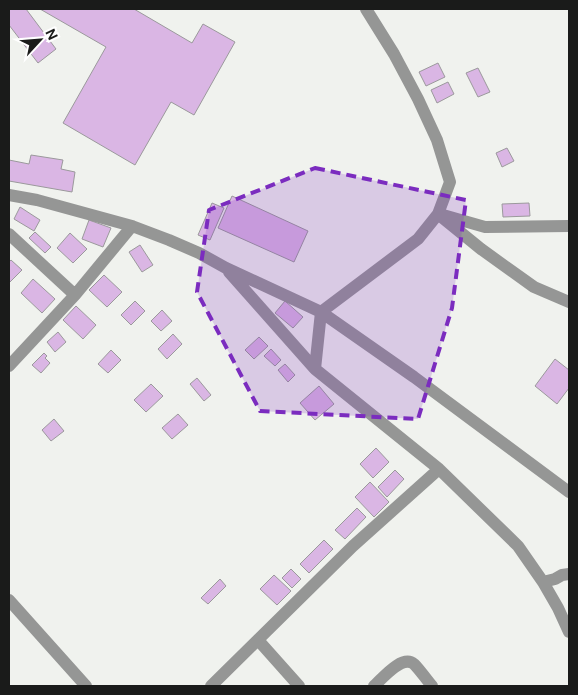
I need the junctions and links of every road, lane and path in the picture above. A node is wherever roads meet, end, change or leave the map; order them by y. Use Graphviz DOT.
graph roads {
  1 [pos="366,9"];
  2 [pos="9,195"];
  3 [pos="438,214"];
  4 [pos="132,226"];
  5 [pos="569,226"];
  6 [pos="9,234"];
  7 [pos="226,268"];
  8 [pos="76,295"];
  9 [pos="569,302"];
  10 [pos="321,312"];
  11 [pos="9,366"];
  12 [pos="315,369"];
  13 [pos="439,469"];
  14 [pos="569,492"];
  15 [pos="569,574"];
  16 [pos="543,582"];
  17 [pos="9,600"];
  18 [pos="569,632"];
  19 [pos="258,640"];
  20 [pos="86,686"];
  21 [pos="211,686"];
  22 [pos="299,686"];
  23 [pos="374,686"];
  24 [pos="432,686"];
  1 -- 3 [label="street"];
  2 -- 4 [label="street"];
  3 -- 5 [label="street"];
  3 -- 9 [label="street"];
  3 -- 10 [label="street"];
  4 -- 7 [label="street"];
  4 -- 8 [label="street"];
  6 -- 8 [label="street"];
  7 -- 10 [label="street"];
  7 -- 12 [label="street"];
  8 -- 11 [label="street"];
  10 -- 12 [label="street"];
  10 -- 14 [label="street"];
  12 -- 13 [label="street"];
  13 -- 16 [label="street"];
  13 -- 19 [label="street"];
  15 -- 16 [label="street"];
  16 -- 18 [label="street"];
  17 -- 20 [label="street"];
  19 -- 21 [label="street"];
  19 -- 22 [label="street"];
  23 -- 24 [label="street"];
}
